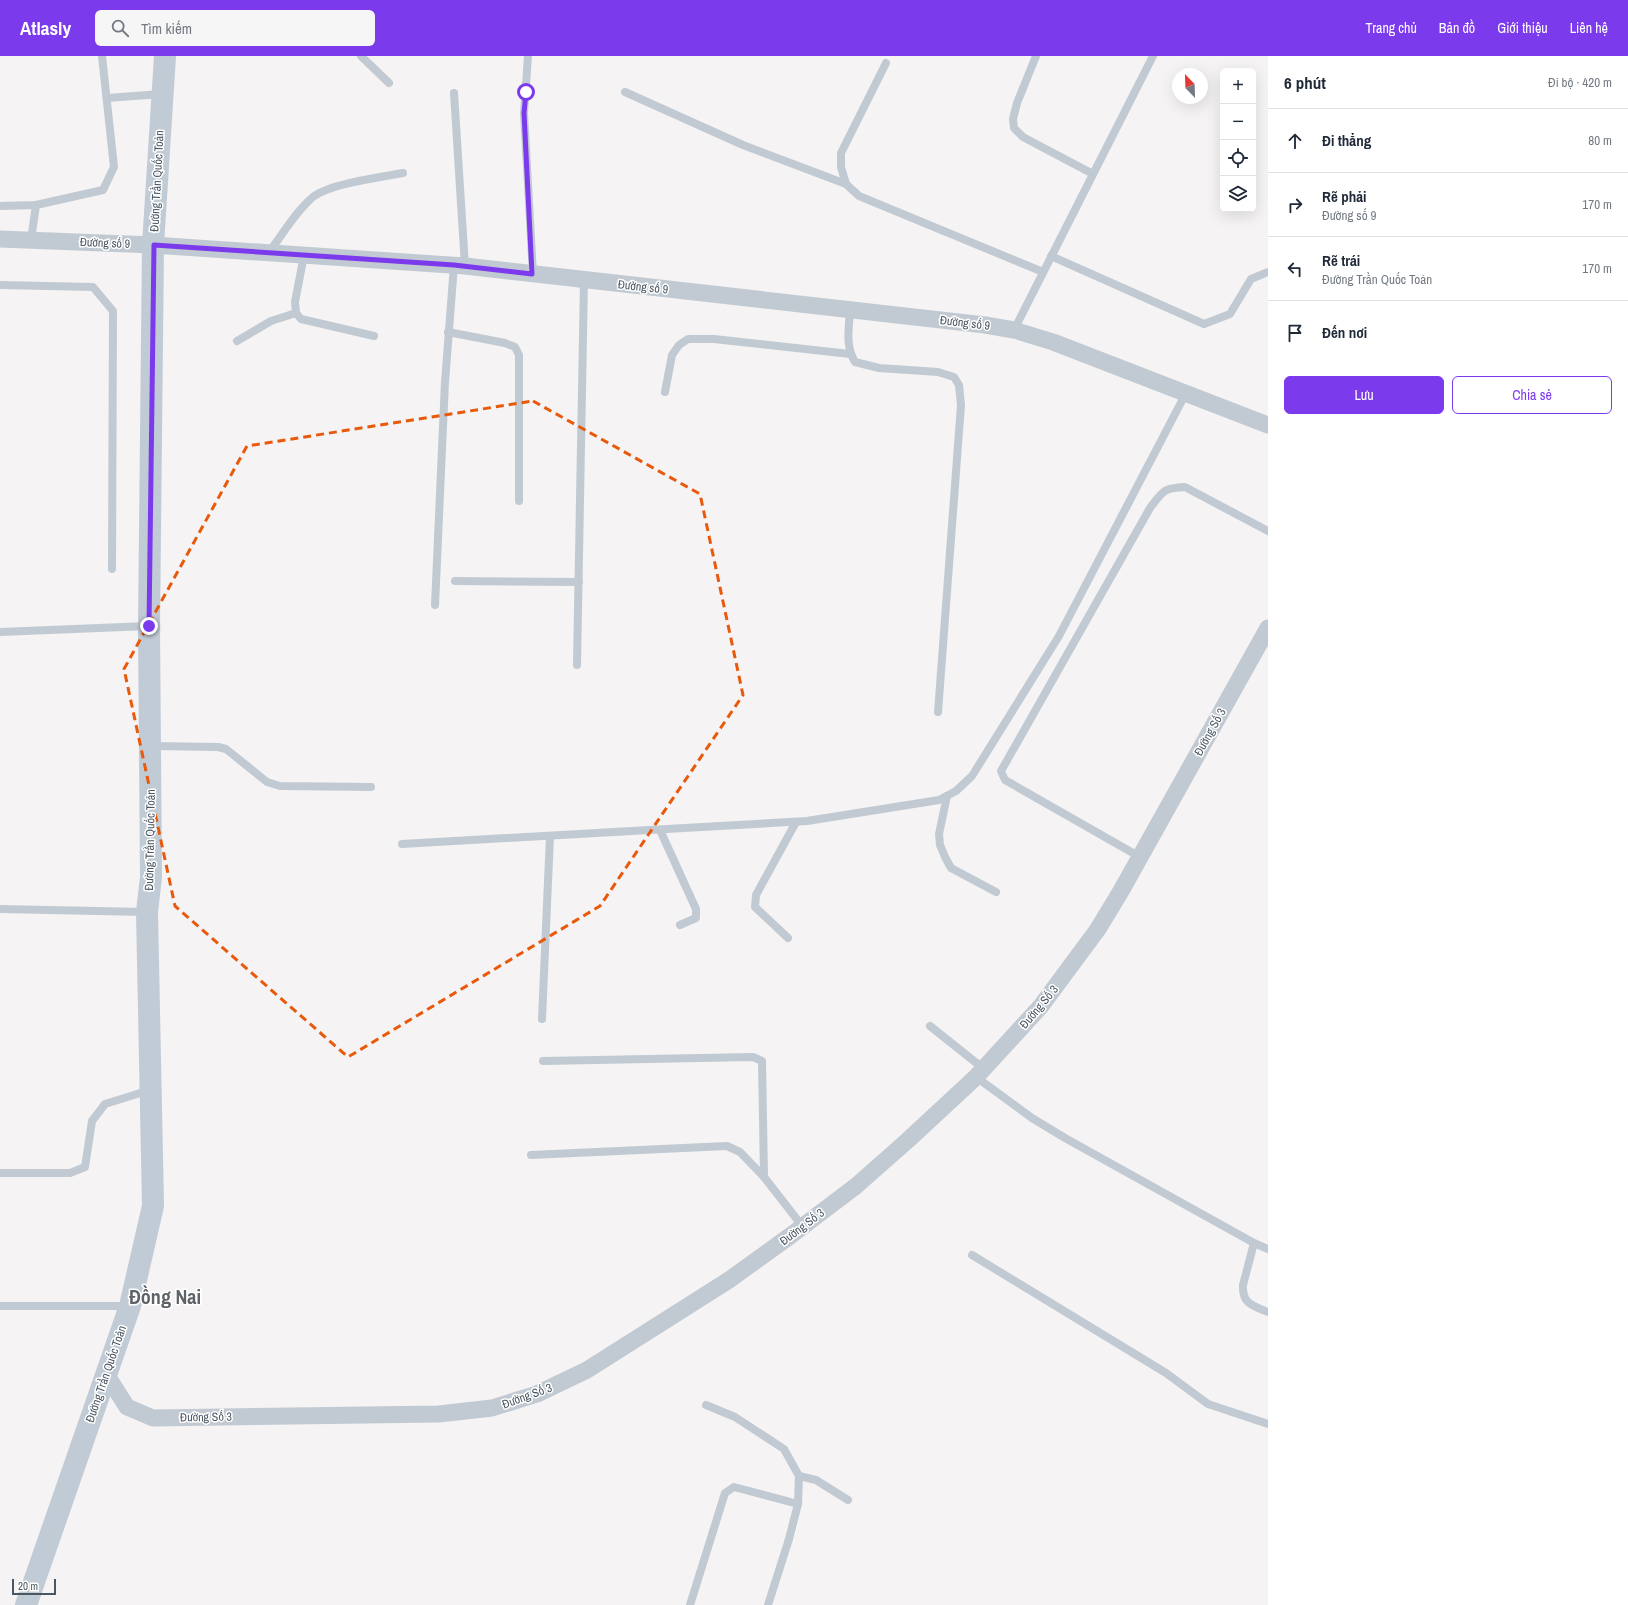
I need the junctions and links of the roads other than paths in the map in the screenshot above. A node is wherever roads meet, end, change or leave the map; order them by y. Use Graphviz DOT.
graph roads {
  1 [pos="102,56"];
  2 [pos="165,56"];
  3 [pos="362,56"];
  4 [pos="528,56"];
  5 [pos="1036,56"];
  6 [pos="1153,56"];
  7 [pos="886,63"];
  8 [pos="389,83"];
  9 [pos="625,92"];
  10 [pos="162,94"];
  11 [pos="454,94"];
  12 [pos="107,98"];
  13 [pos="403,173"];
  14 [pos="1093,174"];
  15 [pos="846,184"];
  16 [pos="36,205"];
  17 [pos="0,206"];
  18 [pos="0,239"];
  19 [pos="31,240"];
  20 [pos="154,245"];
  21 [pos="269,252"];
  22 [pos="304,255"];
  23 [pos="1051,256"];
  24 [pos="460,265"];
  25 [pos="1043,272"];
  26 [pos="1268,272"];
  27 [pos="532,274"];
  28 [pos="584,280"];
  29 [pos="0,285"];
  30 [pos="850,310"];
  31 [pos="296,313"];
  32 [pos="1014,330"];
  33 [pos="448,332"];
  34 [pos="374,336"];
  35 [pos="237,342"];
  36 [pos="850,354"];
  37 [pos="665,392"];
  38 [pos="1186,393"];
  39 [pos="1268,425"];
  40 [pos="519,501"];
  41 [pos="1268,531"];
  42 [pos="112,568"];
  43 [pos="455,581"];
  44 [pos="579,582"];
  45 [pos="435,605"];
  46 [pos="149,626"];
  47 [pos="1268,628"];
  48 [pos="0,632"];
  49 [pos="577,664"];
  50 [pos="938,712"];
  51 [pos="150,746"];
  52 [pos="371,787"];
  53 [pos="947,796"];
  54 [pos="796,822"];
  55 [pos="660,830"];
  56 [pos="550,836"];
  57 [pos="402,844"];
  58 [pos="1140,857"];
  59 [pos="996,892"];
  60 [pos="0,909"];
  61 [pos="147,912"];
  62 [pos="680,925"];
  63 [pos="788,938"];
  64 [pos="542,1019"];
  65 [pos="930,1026"];
  66 [pos="543,1061"];
  67 [pos="980,1073"];
  68 [pos="151,1090"];
  69 [pos="531,1155"];
  70 [pos="0,1173"];
  71 [pos="764,1177"];
  72 [pos="803,1227"];
  73 [pos="1254,1243"];
  74 [pos="1268,1249"];
  75 [pos="972,1255"];
  76 [pos="0,1306"];
  77 [pos="130,1306"];
  78 [pos="1268,1312"];
  79 [pos="106,1374"];
  80 [pos="706,1405"];
  81 [pos="1268,1424"];
  82 [pos="799,1476"];
  83 [pos="848,1500"];
  84 [pos="798,1504"];
  85 [pos="26,1605"];
  86 [pos="690,1605"];
  87 [pos="768,1605"];
  1 -- 12 [label="lane"];
  2 -- 10 [label="main road, Đường Trần Quốc Toản"];
  3 -- 8 [label="lane"];
  4 -- 27 [label="lane"];
  5 -- 14 [label="lane"];
  6 -- 14 [label="lane"];
  7 -- 15 [label="lane"];
  9 -- 15 [label="lane"];
  10 -- 12 [label="lane"];
  10 -- 20 [label="main road, Đường Trần Quốc Toản"];
  11 -- 24 [label="lane"];
  12 -- 16 [label="lane"];
  13 -- 21 [label="lane"];
  14 -- 23 [label="lane"];
  15 -- 25 [label="lane"];
  16 -- 17 [label="lane"];
  16 -- 19 [label="lane"];
  18 -- 19 [label="street, Đường số 9"];
  19 -- 20 [label="street, Đường số 9"];
  20 -- 21 [label="street, Đường số 9"];
  20 -- 46 [label="main road, Đường Trần Quốc Toản"];
  21 -- 22 [label="street, Đường số 9"];
  22 -- 24 [label="street, Đường số 9"];
  22 -- 31 [label="lane"];
  23 -- 25 [label="lane"];
  23 -- 26 [label="lane"];
  24 -- 27 [label="street, Đường số 9"];
  24 -- 33 [label="lane"];
  25 -- 32 [label="lane"];
  27 -- 28 [label="street, Đường số 9"];
  28 -- 30 [label="street, Đường số 9"];
  28 -- 44 [label="lane"];
  29 -- 42 [label="lane"];
  30 -- 32 [label="street, Đường số 9"];
  30 -- 36 [label="lane"];
  31 -- 34 [label="lane"];
  31 -- 35 [label="lane"];
  32 -- 38 [label="street, Đường số 9"];
  33 -- 40 [label="lane"];
  33 -- 45 [label="lane"];
  36 -- 37 [label="lane"];
  36 -- 50 [label="lane"];
  38 -- 39 [label="street, Đường số 9"];
  38 -- 53 [label="lane"];
  41 -- 58 [label="lane"];
  43 -- 44 [label="lane"];
  44 -- 49 [label="lane"];
  46 -- 48 [label="lane"];
  46 -- 51 [label="main road, Đường Trần Quốc Toản"];
  47 -- 58 [label="street, Đường Số 3"];
  51 -- 52 [label="lane"];
  51 -- 61 [label="main road, Đường Trần Quốc Toản"];
  53 -- 54 [label="lane"];
  53 -- 59 [label="lane"];
  54 -- 55 [label="lane"];
  54 -- 63 [label="lane"];
  55 -- 56 [label="lane"];
  55 -- 62 [label="lane"];
  56 -- 57 [label="lane"];
  56 -- 64 [label="lane"];
  58 -- 67 [label="street, Đường Số 3"];
  60 -- 61 [label="lane"];
  61 -- 68 [label="main road, Đường Trần Quốc Toản"];
  65 -- 67 [label="lane"];
  66 -- 71 [label="lane"];
  67 -- 72 [label="street, Đường Số 3"];
  67 -- 73 [label="lane"];
  68 -- 70 [label="lane"];
  68 -- 77 [label="main road, Đường Trần Quốc Toản"];
  69 -- 71 [label="lane"];
  71 -- 72 [label="lane"];
  72 -- 79 [label="street, Đường Số 3"];
  73 -- 74 [label="lane"];
  73 -- 78 [label="lane"];
  75 -- 81 [label="lane"];
  76 -- 77 [label="lane"];
  77 -- 79 [label="main road, Đường Trần Quốc Toản"];
  79 -- 85 [label="main road, Đường Trần Quốc Toản"];
  80 -- 82 [label="lane"];
  82 -- 83 [label="lane"];
  82 -- 84 [label="lane"];
  84 -- 86 [label="lane"];
  84 -- 87 [label="lane"];
}
